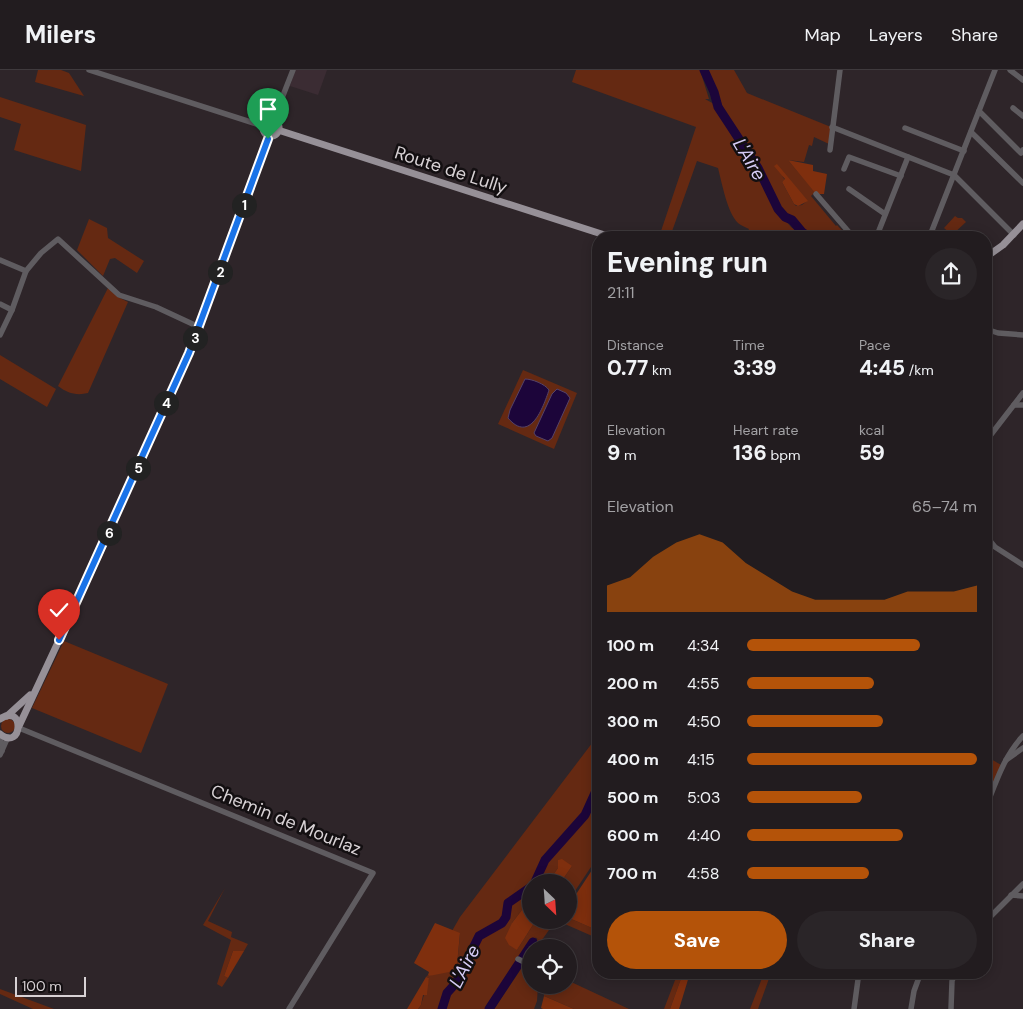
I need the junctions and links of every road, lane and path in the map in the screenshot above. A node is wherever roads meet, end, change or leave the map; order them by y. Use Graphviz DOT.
graph roads {
  1 [pos="89,70"];
  2 [pos="293,70"];
  3 [pos="840,70"];
  4 [pos="995,70"];
  5 [pos="1010,70"];
  6 [pos="1023,80"];
  7 [pos="1013,108"];
  8 [pos="979,111"];
  9 [pos="1023,116"];
  10 [pos="273,121"];
  11 [pos="263,126"];
  12 [pos="832,127"];
  13 [pos="905,128"];
  14 [pos="278,130"];
  15 [pos="971,132"];
  16 [pos="269,136"];
  17 [pos="830,150"];
  18 [pos="964,150"];
  19 [pos="1023,150"];
  20 [pos="908,157"];
  21 [pos="844,169"];
  22 [pos="954,175"];
  23 [pos="901,176"];
  24 [pos="1023,183"];
  25 [pos="849,189"];
  26 [pos="816,194"];
  27 [pos="885,214"];
  28 [pos="1023,224"];
  29 [pos="592,231"];
  30 [pos="848,231"];
  31 [pos="879,231"];
  32 [pos="932,231"];
  33 [pos="1023,231"];
  34 [pos="1014,234"];
  35 [pos="992,254"];
  36 [pos="992,258"];
  37 [pos="0,260"];
  38 [pos="26,271"];
  39 [pos="0,304"];
  40 [pos="12,310"];
  41 [pos="199,327"];
  42 [pos="992,331"];
  43 [pos="0,335"];
  44 [pos="1023,335"];
  45 [pos="1023,395"];
  46 [pos="1014,405"];
  47 [pos="1023,405"];
  48 [pos="992,433"];
  49 [pos="992,543"];
  50 [pos="1023,565"];
  51 [pos="35,689"];
  52 [pos="2,717"];
  53 [pos="19,727"];
  54 [pos="0,735"];
  55 [pos="1023,736"];
  56 [pos="8,737"];
  57 [pos="1023,748"];
  58 [pos="1,753"];
  59 [pos="1005,760"];
  60 [pos="992,792"];
  61 [pos="1023,884"];
  62 [pos="1011,895"];
  63 [pos="1023,896"];
  64 [pos="992,915"];
  65 [pos="518,959"];
  66 [pos="522,962"];
  67 [pos="858,979"];
  68 [pos="918,979"];
  69 [pos="953,979"];
  70 [pos="289,1009"];
  71 [pos="854,1009"];
  72 [pos="911,1009"];
  73 [pos="951,1009"];
  1 -- 11 [label="street"];
  2 -- 10 [label="street"];
  3 -- 12 [label="street"];
  4 -- 8 [label="street"];
  5 -- 6 [label="street"];
  7 -- 9 [label="street"];
  8 -- 15 [label="street"];
  8 -- 19 [label="street"];
  10 -- 11 [label="main road"];
  10 -- 14 [label="main road"];
  11 -- 16 [label="main road"];
  12 -- 17 [label="street"];
  12 -- 20 [label="street"];
  13 -- 18 [label="street"];
  14 -- 16 [label="main road"];
  14 -- 29 [label="main road, Route de Lully"];
  15 -- 18 [label="street"];
  15 -- 24 [label="street"];
  16 -- 41 [label="main road"];
  18 -- 22 [label="street"];
  20 -- 22 [label="street"];
  20 -- 23 [label="street"];
  21 -- 23 [label="street"];
  22 -- 32 [label="street"];
  22 -- 34 [label="street"];
  23 -- 27 [label="street"];
  25 -- 27 [label="street"];
  26 -- 30 [label="street"];
  27 -- 31 [label="street"];
  28 -- 34 [label="main road"];
  33 -- 36 [label="main road"];
  34 -- 35 [label="main road"];
  37 -- 38 [label="street"];
  38 -- 40 [label="street"];
  38 -- 41 [label="street"];
  39 -- 40 [label="street"];
  40 -- 43 [label="street"];
  41 -- 51 [label="main road"];
  42 -- 44 [label="street"];
  45 -- 46 [label="street"];
  46 -- 47 [label="street"];
  46 -- 48 [label="street"];
  49 -- 50 [label="street"];
  51 -- 52 [label="main road"];
  51 -- 53 [label="main road"];
  52 -- 53 [label="main road"];
  53 -- 56 [label="main road"];
  53 -- 70 [label="street, Chemin de Mourlaz"];
  54 -- 56 [label="main road"];
  54 -- 58 [label="street"];
  55 -- 59 [label="street"];
  56 -- 58 [label="street"];
  57 -- 59 [label="street"];
  59 -- 60 [label="street"];
  61 -- 62 [label="street"];
  62 -- 63 [label="street"];
  62 -- 64 [label="street"];
  65 -- 66 [label="street"];
  67 -- 71 [label="street"];
  68 -- 72 [label="street"];
  69 -- 73 [label="street"];
}
